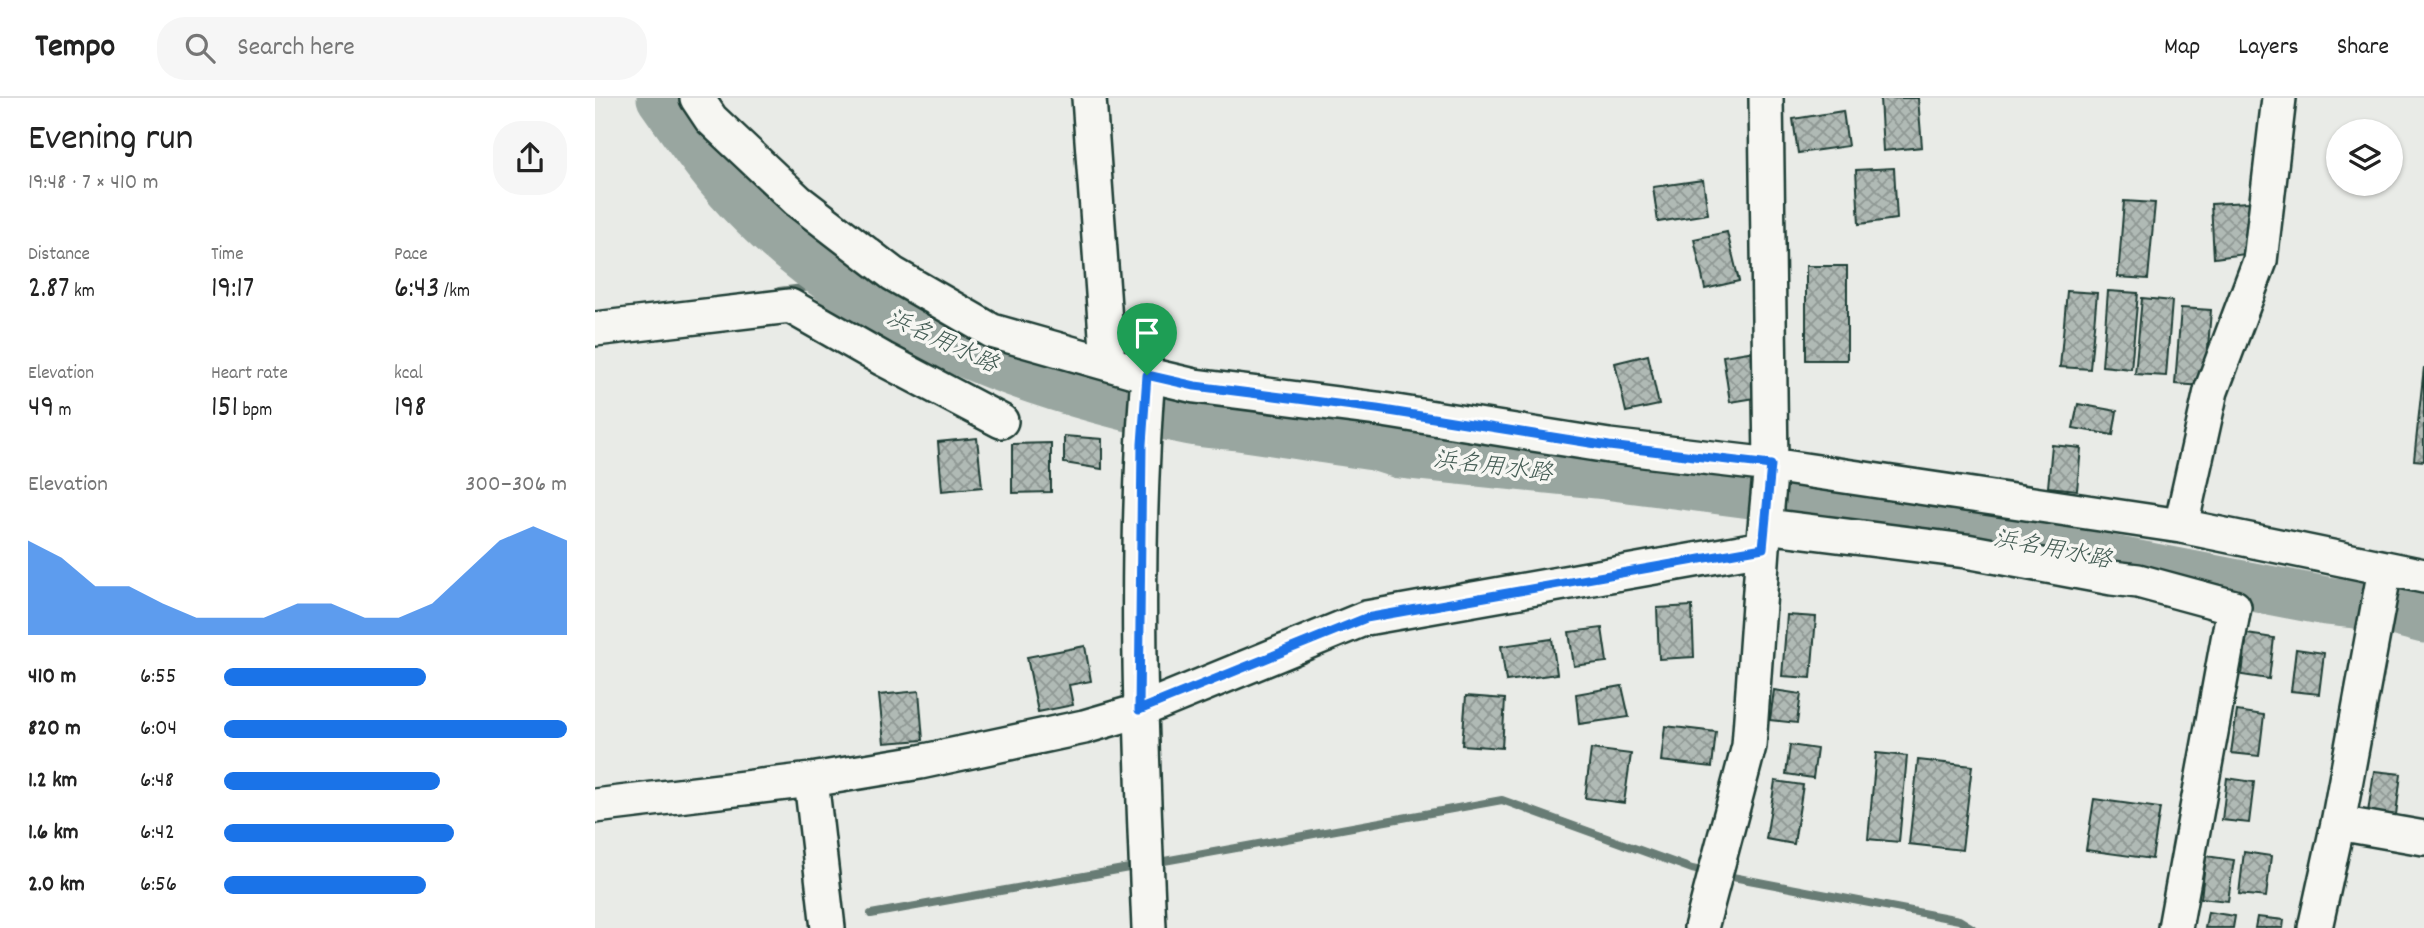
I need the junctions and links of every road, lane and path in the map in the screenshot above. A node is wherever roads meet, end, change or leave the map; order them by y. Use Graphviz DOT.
graph roads {
  1 [pos="697,98"];
  2 [pos="1089,98"];
  3 [pos="1766,98"];
  4 [pos="2279,98"];
  5 [pos="595,329"];
  6 [pos="1108,363"];
  7 [pos="1147,385"];
  8 [pos="1001,421"];
  9 [pos="1770,473"];
  10 [pos="2181,526"];
  11 [pos="1765,530"];
  12 [pos="2424,576"];
  13 [pos="2380,594"];
  14 [pos="1139,710"];
  15 [pos="811,780"];
  16 [pos="595,806"];
  17 [pos="2338,823"];
  18 [pos="2424,838"];
  19 [pos="828,928"];
  20 [pos="1149,928"];
  21 [pos="1701,928"];
  22 [pos="2175,928"];
  23 [pos="2315,928"];
  1 -- 6 [label="street"];
  2 -- 6 [label="street"];
  3 -- 9 [label="street"];
  4 -- 10 [label="street"];
  5 -- 8 [label="street"];
  6 -- 7 [label="street"];
  7 -- 9 [label="street"];
  7 -- 14 [label="street"];
  9 -- 10 [label="street"];
  9 -- 11 [label="street"];
  10 -- 13 [label="street"];
  11 -- 14 [label="street"];
  11 -- 21 [label="street"];
  11 -- 22 [label="street"];
  12 -- 13 [label="street"];
  13 -- 17 [label="street"];
  14 -- 15 [label="street"];
  14 -- 20 [label="street"];
  15 -- 16 [label="street"];
  15 -- 19 [label="street"];
  17 -- 18 [label="street"];
  17 -- 23 [label="street"];
}
